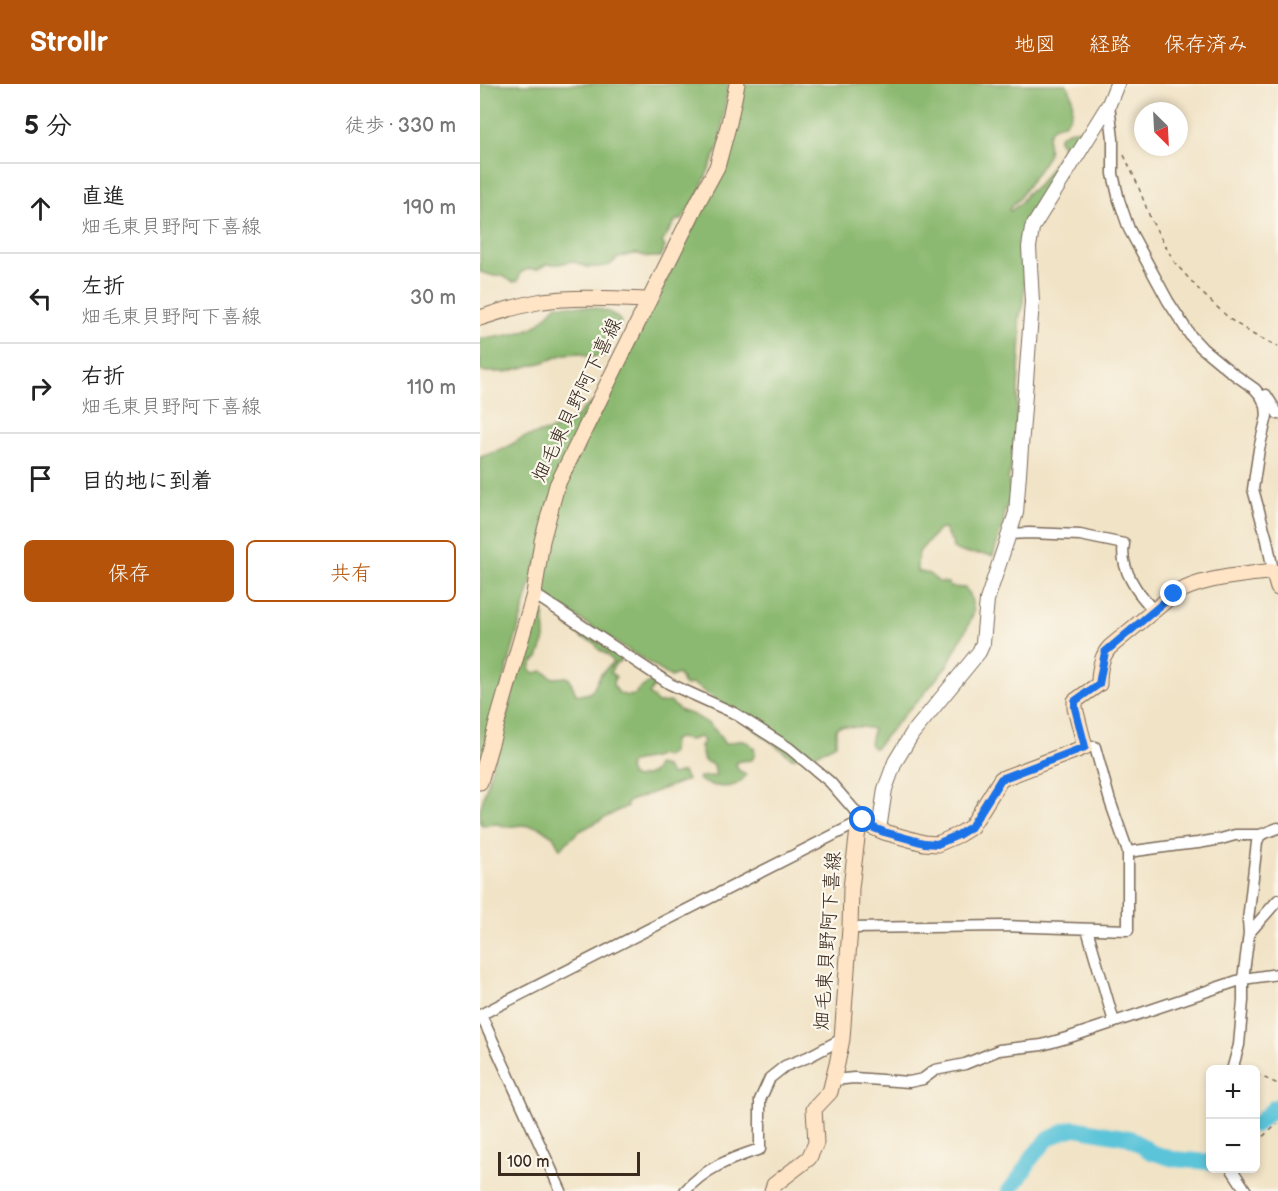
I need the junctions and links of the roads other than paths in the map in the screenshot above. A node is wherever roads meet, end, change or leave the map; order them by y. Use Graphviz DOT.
graph roads {
  1 [pos="737,84"];
  2 [pos="1117,84"];
  3 [pos="1109,104"];
  4 [pos="649,300"];
  5 [pos="480,318"];
  6 [pos="1255,389"];
  7 [pos="1278,414"];
  8 [pos="1010,534"];
  9 [pos="1273,571"];
  10 [pos="1278,588"];
  11 [pos="534,594"];
  12 [pos="1155,610"];
  13 [pos="1085,747"];
  14 [pos="480,783"];
  15 [pos="859,822"];
  16 [pos="1278,828"];
  17 [pos="1260,835"];
  18 [pos="1128,852"];
  19 [pos="1278,900"];
  20 [pos="850,928"];
  21 [pos="1087,929"];
  22 [pos="1249,933"];
  23 [pos="1278,974"];
  24 [pos="1243,979"];
  25 [pos="480,1015"];
  26 [pos="1114,1022"];
  27 [pos="842,1039"];
  28 [pos="1233,1065"];
  29 [pos="834,1080"];
  30 [pos="1234,1173"];
  31 [pos="561,1191"];
  32 [pos="685,1191"];
  33 [pos="772,1191"];
  34 [pos="1246,1191"];
  1 -- 4 [label="main road, 畑毛東貝野阿下喜線"];
  2 -- 3 [label="street"];
  3 -- 6 [label="street"];
  3 -- 8 [label="street"];
  4 -- 5 [label="main road"];
  4 -- 11 [label="main road, 畑毛東貝野阿下喜線"];
  6 -- 7 [label="street"];
  6 -- 9 [label="street"];
  8 -- 12 [label="street"];
  8 -- 15 [label="street"];
  9 -- 10 [label="main road"];
  9 -- 12 [label="main road"];
  11 -- 14 [label="main road, 畑毛東貝野阿下喜線"];
  11 -- 15 [label="street"];
  12 -- 13 [label="main road"];
  13 -- 15 [label="main road"];
  13 -- 18 [label="street"];
  15 -- 20 [label="main road, 畑毛東貝野阿下喜線"];
  15 -- 25 [label="street"];
  16 -- 17 [label="street"];
  17 -- 18 [label="street"];
  17 -- 22 [label="street"];
  18 -- 21 [label="street"];
  19 -- 22 [label="street"];
  20 -- 21 [label="street"];
  20 -- 27 [label="main road, 畑毛東貝野阿下喜線"];
  21 -- 26 [label="street"];
  22 -- 24 [label="street"];
  23 -- 24 [label="street"];
  24 -- 26 [label="street"];
  24 -- 28 [label="street"];
  25 -- 31 [label="street"];
  26 -- 29 [label="street"];
  27 -- 29 [label="main road, 畑毛東貝野阿下喜線"];
  27 -- 32 [label="street"];
  29 -- 33 [label="main road, 畑毛東貝野阿下喜線"];
  30 -- 34 [label="street"];
}
